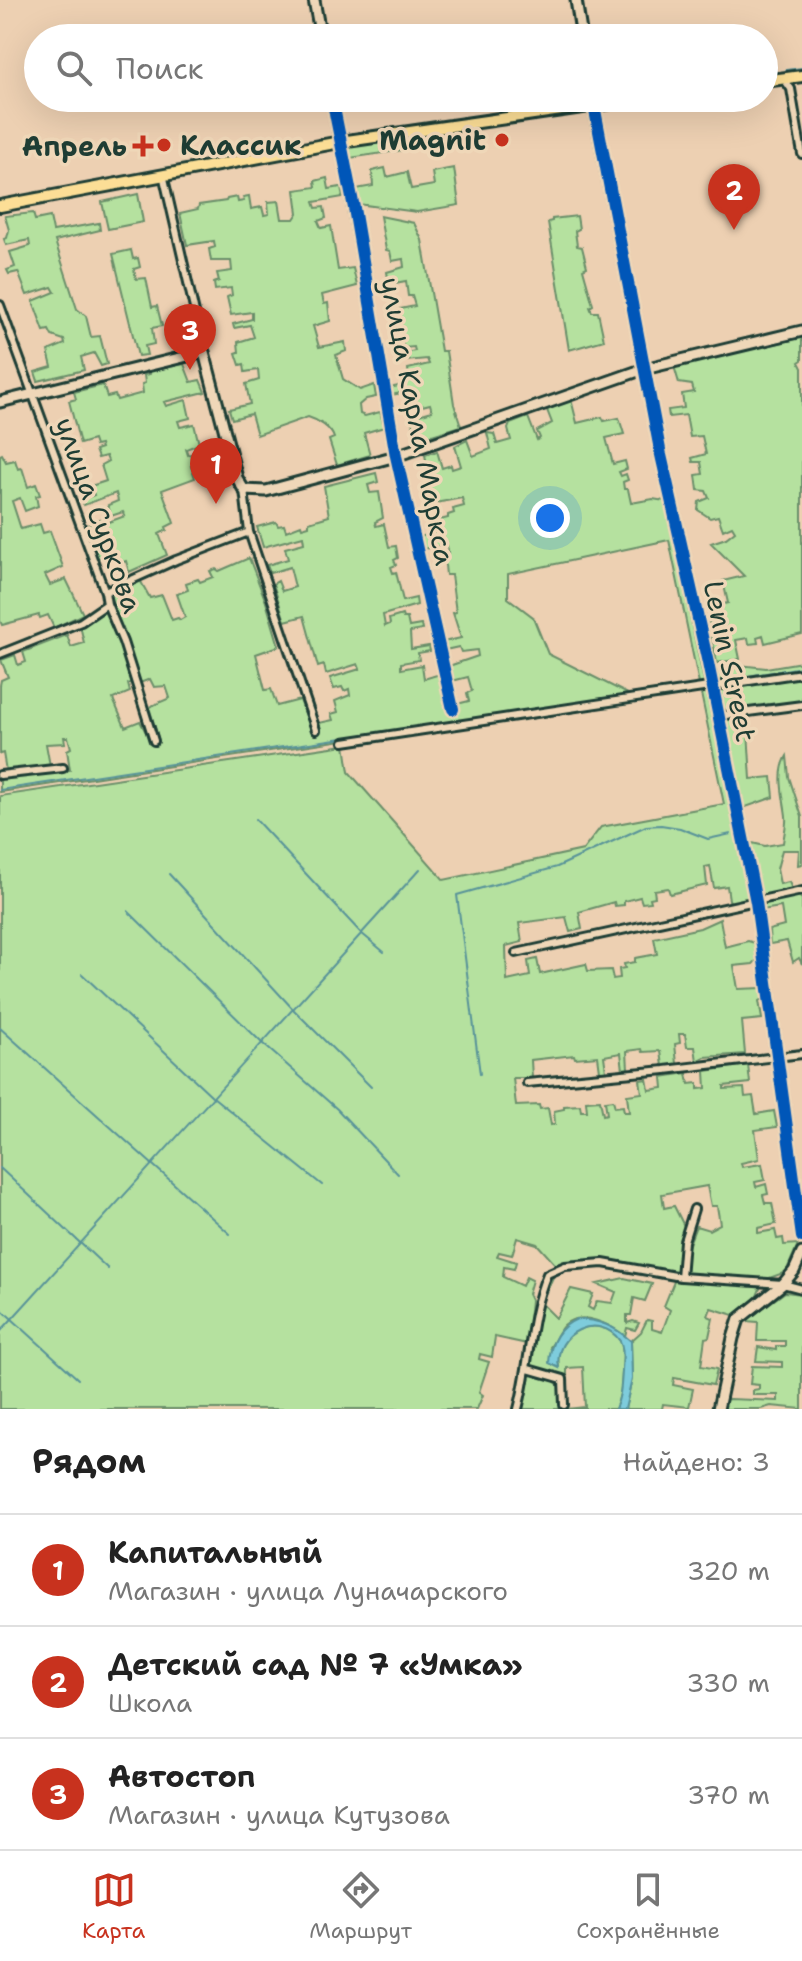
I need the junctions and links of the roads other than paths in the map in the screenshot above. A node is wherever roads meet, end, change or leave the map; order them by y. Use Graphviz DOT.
graph roads {
  1 [pos="314,0"];
  2 [pos="576,0"];
  3 [pos="318,24"];
  4 [pos="580,24"];
  5 [pos="802,76"];
  6 [pos="784,79"];
  7 [pos="778,80"];
  8 [pos="335,112"];
  9 [pos="530,112"];
  10 [pos="595,112"];
  11 [pos="340,142"];
  12 [pos="802,154"];
  13 [pos="163,174"];
  14 [pos="0,206"];
  15 [pos="0,305"];
  16 [pos="802,331"];
  17 [pos="204,352"];
  18 [pos="644,369"];
  19 [pos="31,393"];
  20 [pos="0,402"];
  21 [pos="396,456"];
  22 [pos="244,490"];
  23 [pos="249,532"];
  24 [pos="105,592"];
  25 [pos="107,604"];
  26 [pos="0,654"];
  27 [pos="802,673"];
  28 [pos="712,687"];
  29 [pos="802,705"];
  30 [pos="453,709"];
  31 [pos="718,716"];
  32 [pos="316,730"];
  33 [pos="154,741"];
  34 [pos="344,742"];
  35 [pos="63,768"];
  36 [pos="0,775"];
  37 [pos="802,891"];
  38 [pos="756,902"];
  39 [pos="516,953"];
  40 [pos="802,1054"];
  41 [pos="777,1055"];
  42 [pos="527,1083"];
  43 [pos="694,1209"];
  44 [pos="802,1237"];
  45 [pos="802,1253"];
  46 [pos="681,1277"];
  47 [pos="783,1284"];
  48 [pos="802,1289"];
  49 [pos="528,1369"];
  50 [pos="564,1405"];
  51 [pos="518,1409"];
  52 [pos="718,1409"];
  1 -- 3 [label="street"];
  2 -- 4 [label="street"];
  5 -- 6 [label="main road"];
  6 -- 7 [label="main road"];
  6 -- 12 [label="street"];
  8 -- 11 [label="street"];
  9 -- 11 [label="main road"];
  10 -- 18 [label="street, Lenin Street"];
  11 -- 13 [label="main road"];
  11 -- 21 [label="street, улица Карла Маркса"];
  13 -- 14 [label="main road"];
  13 -- 17 [label="street"];
  15 -- 19 [label="street, улица Суркова"];
  16 -- 18 [label="street"];
  17 -- 19 [label="street"];
  17 -- 22 [label="street"];
  18 -- 21 [label="street"];
  18 -- 28 [label="street, Lenin Street"];
  19 -- 20 [label="street"];
  19 -- 24 [label="street, улица Суркова"];
  21 -- 22 [label="street"];
  21 -- 30 [label="street, улица Карла Маркса"];
  22 -- 23 [label="street"];
  23 -- 24 [label="street"];
  23 -- 32 [label="street"];
  24 -- 25 [label="street, улица Суркова"];
  25 -- 26 [label="street"];
  25 -- 33 [label="street, улица Суркова"];
  27 -- 28 [label="street"];
  28 -- 31 [label="street, Lenin Street"];
  28 -- 34 [label="street"];
  29 -- 31 [label="street"];
  31 -- 38 [label="street, Lenin Street"];
  35 -- 36 [label="street"];
  37 -- 38 [label="street"];
  38 -- 39 [label="street"];
  38 -- 41 [label="street, Lenin Street"];
  40 -- 41 [label="street"];
  41 -- 42 [label="street"];
  41 -- 44 [label="street, Lenin Street"];
  43 -- 46 [label="street"];
  45 -- 47 [label="street"];
  46 -- 47 [label="street"];
  46 -- 49 [label="street"];
  47 -- 48 [label="street"];
  47 -- 52 [label="street"];
  49 -- 50 [label="street"];
  49 -- 51 [label="street"];
}
